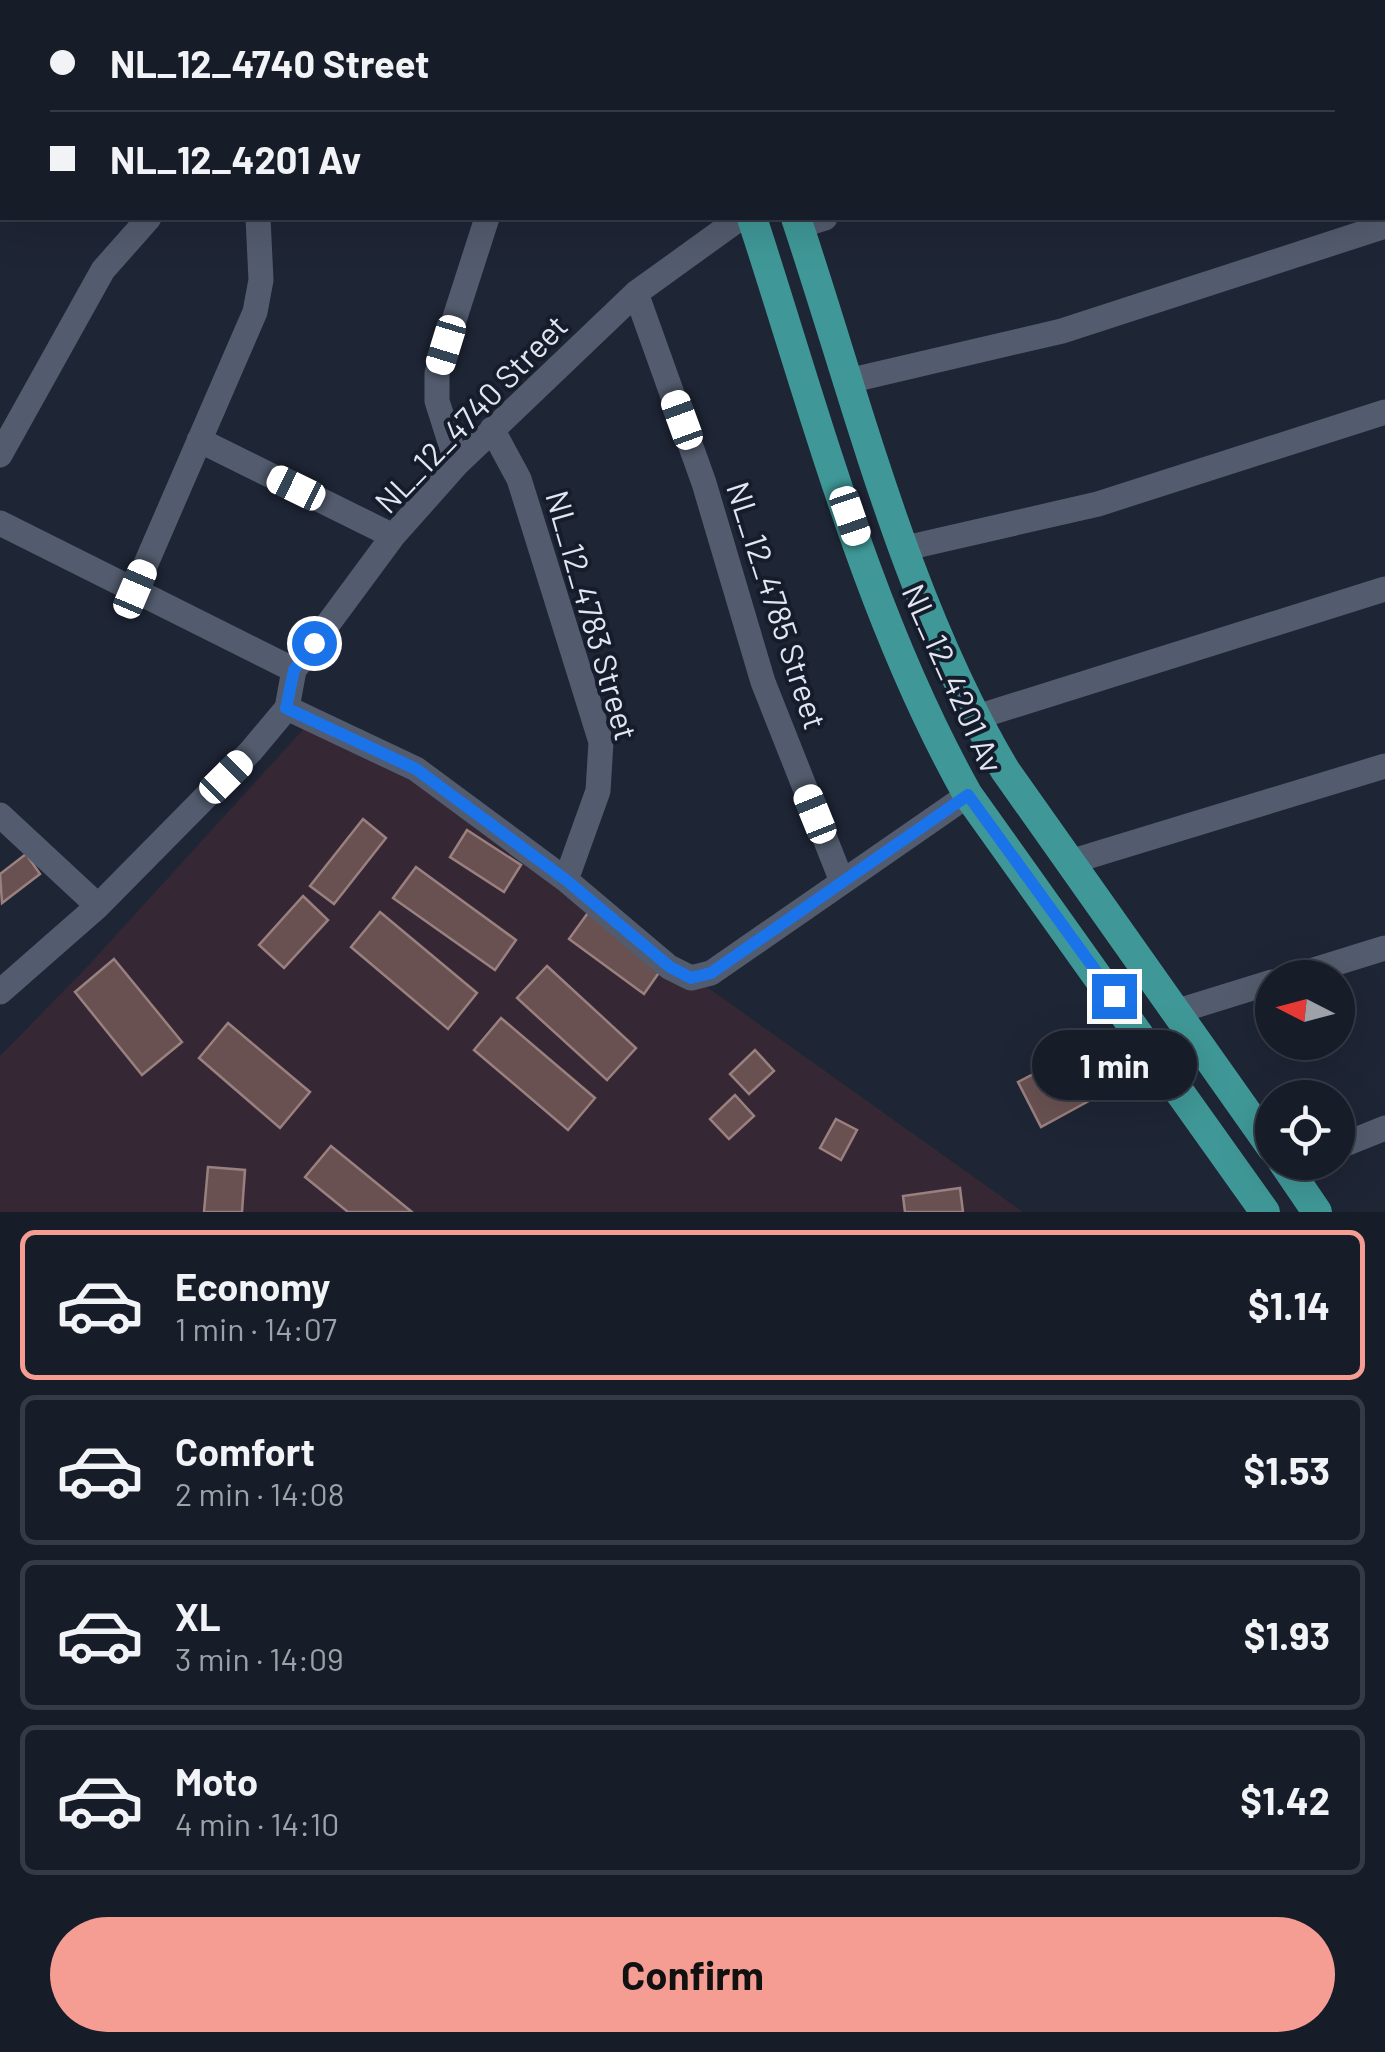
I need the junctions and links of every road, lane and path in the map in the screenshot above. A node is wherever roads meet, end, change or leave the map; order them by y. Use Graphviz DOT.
graph roads {
  1 [pos="147,220"];
  2 [pos="258,220"];
  3 [pos="485,220"];
  4 [pos="737,220"];
  5 [pos="753,220"];
  6 [pos="806,220"];
  7 [pos="1385,226"];
  8 [pos="636,293"];
  9 [pos="848,381"];
  10 [pos="1385,412"];
  11 [pos="492,429"];
  12 [pos="199,440"];
  13 [pos="0,456"];
  14 [pos="458,464"];
  15 [pos="0,523"];
  16 [pos="394,536"];
  17 [pos="906,548"];
  18 [pos="1385,588"];
  19 [pos="135,589"];
  20 [pos="294,670"];
  21 [pos="286,708"];
  22 [pos="974,718"];
  23 [pos="1385,766"];
  24 [pos="968,795"];
  25 [pos="0,815"];
  26 [pos="1070,862"];
  27 [pos="841,879"];
  28 [pos="566,880"];
  29 [pos="98,906"];
  30 [pos="1385,948"];
  31 [pos="1346,960"];
  32 [pos="1255,987"];
  33 [pos="0,992"];
  34 [pos="1175,1012"];
  35 [pos="1255,1120"];
  36 [pos="1385,1128"];
  37 [pos="1355,1140"];
  38 [pos="1297,1180"];
  39 [pos="1265,1212"];
  40 [pos="1317,1212"];
  1 -- 13 [label="street"];
  2 -- 12 [label="street"];
  3 -- 14 [label="street"];
  4 -- 8 [label="street, NL_12_4740 Street"];
  5 -- 24 [label="main road, NL_12_4201 Av"];
  6 -- 9 [label="main road, NL_12_4201 Av"];
  7 -- 9 [label="street"];
  8 -- 11 [label="street, NL_12_4740 Street"];
  8 -- 27 [label="street, NL_12_4785 Street"];
  9 -- 17 [label="main road, NL_12_4201 Av"];
  10 -- 17 [label="street"];
  11 -- 14 [label="street, NL_12_4740 Street"];
  11 -- 28 [label="street, NL_12_4783 Street"];
  12 -- 16 [label="street"];
  12 -- 19 [label="street"];
  14 -- 16 [label="street, NL_12_4740 Street"];
  15 -- 19 [label="street"];
  16 -- 20 [label="street, NL_12_4740 Street"];
  17 -- 22 [label="main road, NL_12_4201 Av"];
  18 -- 22 [label="street"];
  19 -- 20 [label="street"];
  20 -- 21 [label="street, NL_12_4740 Street"];
  21 -- 28 [label="street"];
  21 -- 29 [label="street, NL_12_4740 Street"];
  22 -- 26 [label="main road, NL_12_4201 Av"];
  23 -- 26 [label="street"];
  24 -- 27 [label="street"];
  24 -- 39 [label="main road, NL_12_4201 Av"];
  25 -- 29 [label="street"];
  26 -- 34 [label="main road, NL_12_4201 Av"];
  27 -- 28 [label="street"];
  29 -- 33 [label="street, NL_12_4740 Street"];
  30 -- 31 [label="street"];
  32 -- 34 [label="street"];
  34 -- 35 [label="main road, NL_12_4201 Av"];
  36 -- 37 [label="street"];
  38 -- 40 [label="main road, NL_12_4201 Av"];
}
